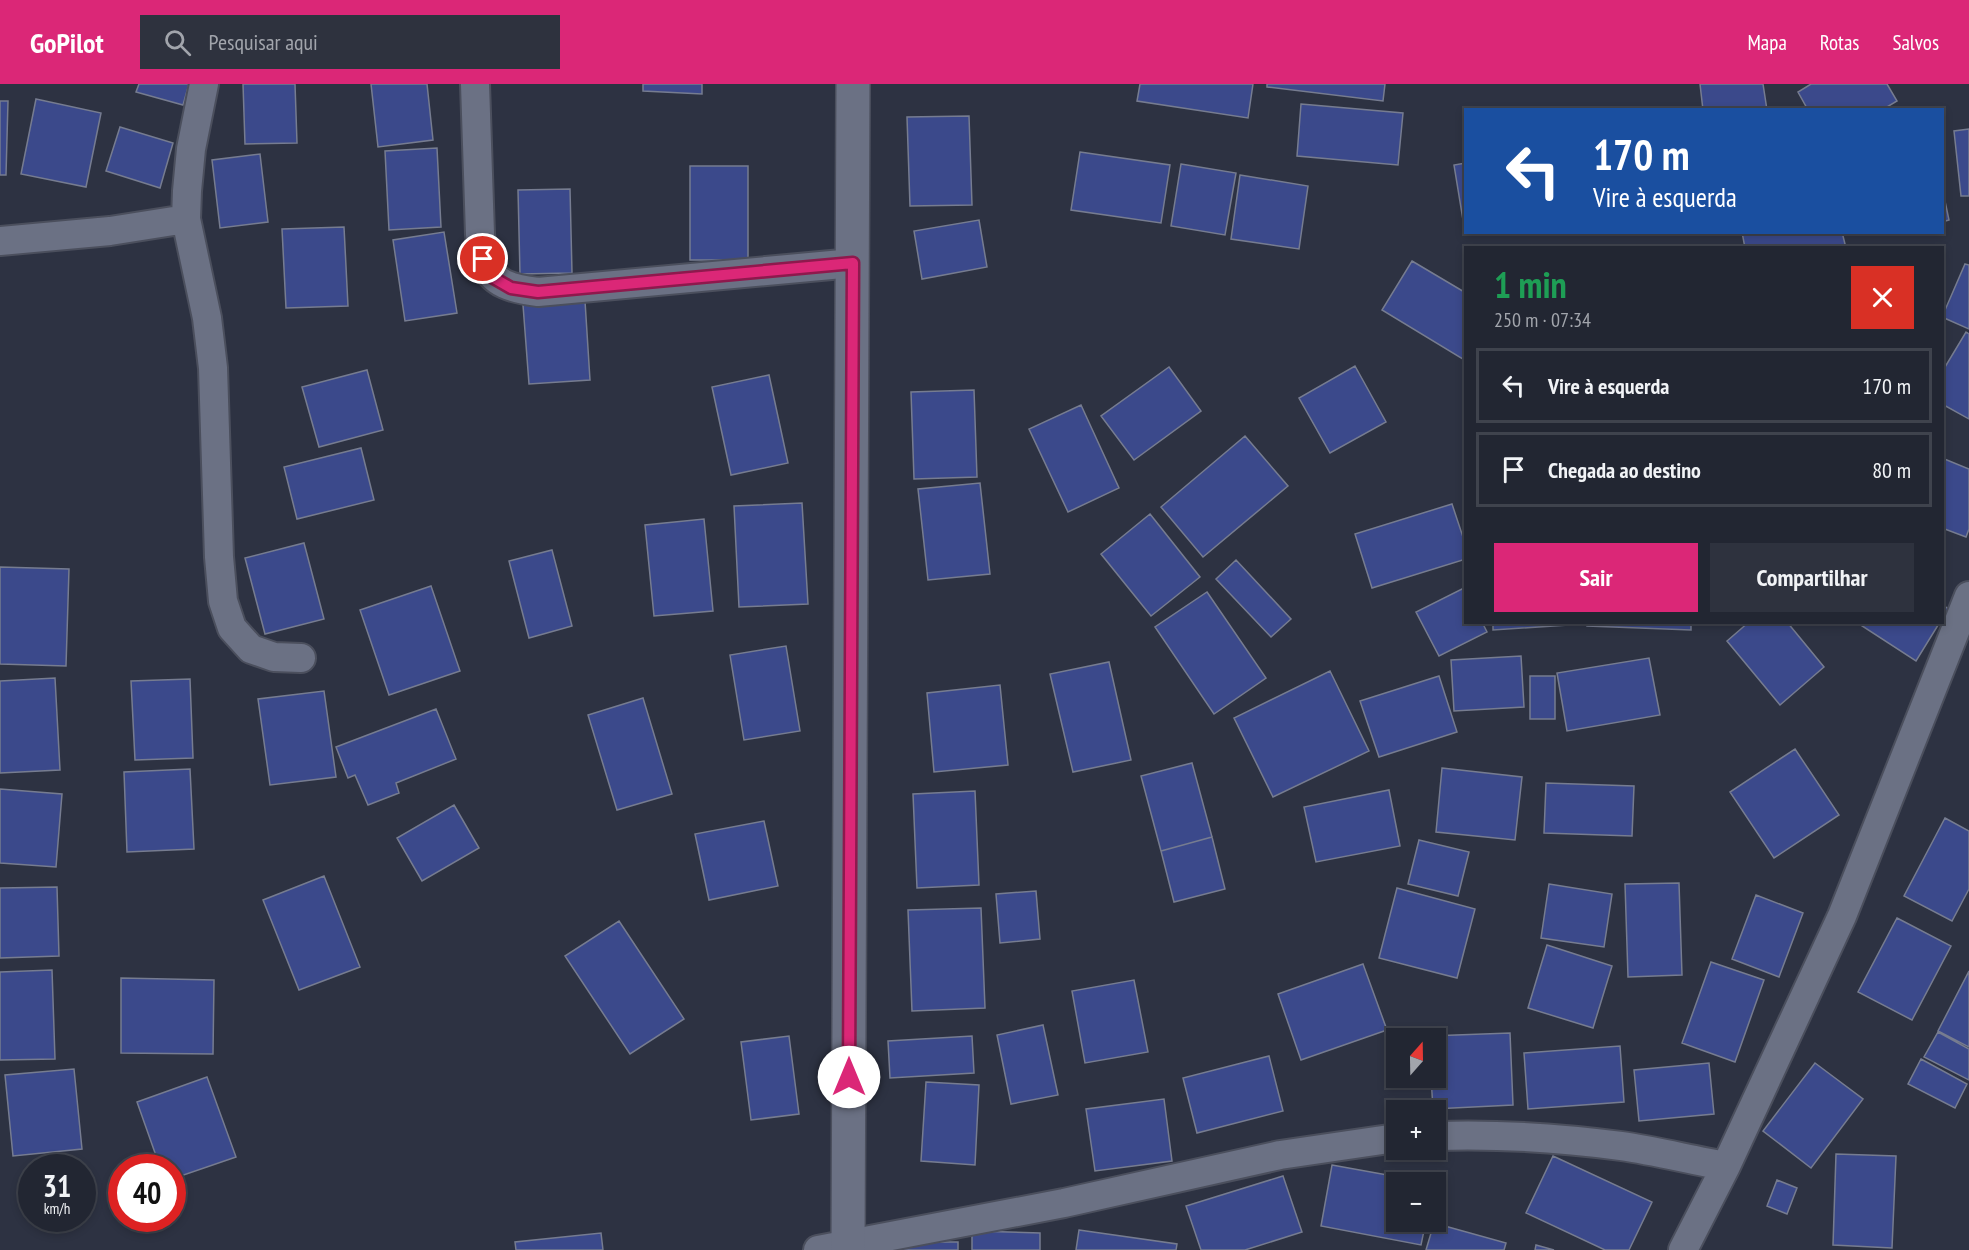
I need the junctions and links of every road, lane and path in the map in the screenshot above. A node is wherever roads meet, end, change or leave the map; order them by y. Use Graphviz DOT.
graph roads {
  1 [pos="204,84"];
  2 [pos="475,84"];
  3 [pos="853,84"];
  4 [pos="186,219"];
  5 [pos="0,241"];
  6 [pos="853,263"];
  7 [pos="1969,596"];
  8 [pos="301,658"];
  9 [pos="1446,1136"];
  10 [pos="1386,1139"];
  11 [pos="1726,1166"];
  12 [pos="838,1248"];
  13 [pos="1683,1250"];
  1 -- 4 [label="street"];
  2 -- 6 [label="street"];
  3 -- 6 [label="street"];
  4 -- 5 [label="street"];
  4 -- 8 [label="street"];
  6 -- 12 [label="street"];
  7 -- 11 [label="street"];
  9 -- 11 [label="street"];
  10 -- 12 [label="street"];
  11 -- 13 [label="street"];
}
